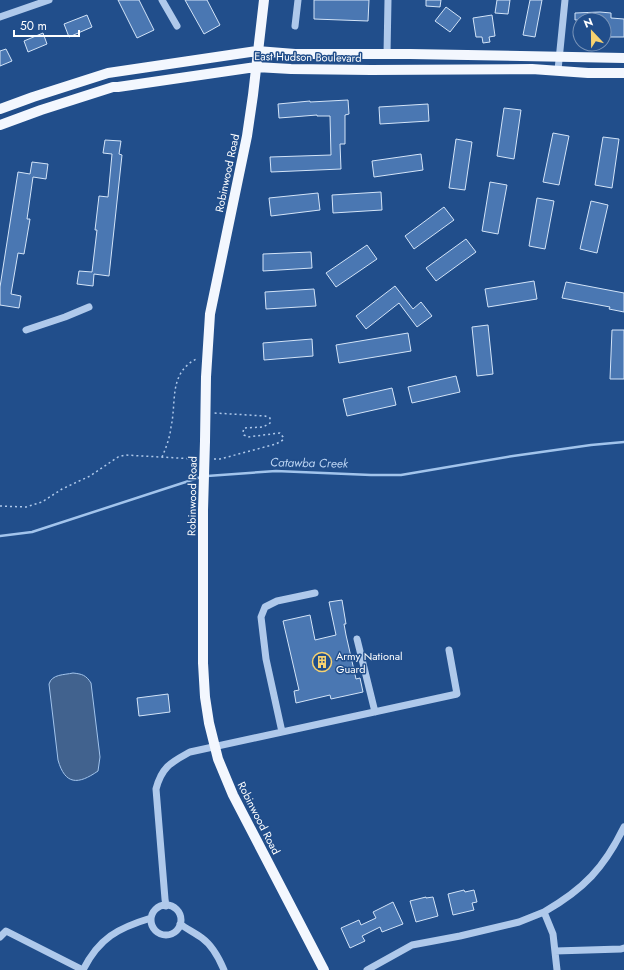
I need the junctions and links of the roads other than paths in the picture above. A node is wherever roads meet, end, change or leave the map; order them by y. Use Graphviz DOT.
graph roads {
  1 [pos="49,0"];
  2 [pos="162,0"];
  3 [pos="264,0"];
  4 [pos="298,0"];
  5 [pos="388,0"];
  6 [pos="565,0"];
  7 [pos="0,17"];
  8 [pos="177,26"];
  9 [pos="295,26"];
  10 [pos="257,51"];
  11 [pos="387,54"];
  12 [pos="559,57"];
  13 [pos="624,58"];
  14 [pos="256,67"];
  15 [pos="558,70"];
  16 [pos="624,73"];
  17 [pos="0,109"];
  18 [pos="0,125"];
  19 [pos="89,307"];
  20 [pos="26,330"];
  21 [pos="315,593"];
  22 [pos="357,638"];
  23 [pos="449,650"];
  24 [pos="375,712"];
  25 [pos="282,732"];
  26 [pos="215,747"];
  27 [pos="624,826"];
  28 [pos="164,904"];
  29 [pos="544,912"];
  30 [pos="151,921"];
  31 [pos="180,924"];
  32 [pos="0,937"];
  33 [pos="624,948"];
  34 [pos="555,951"];
  35 [pos="224,970"];
  36 [pos="324,970"];
  37 [pos="367,970"];
  38 [pos="557,970"];
  1 -- 7 [label="street"];
  2 -- 8 [label="street"];
  3 -- 10 [label="main road, Robinwood Road"];
  4 -- 9 [label="street"];
  5 -- 11 [label="street"];
  6 -- 12 [label="street"];
  10 -- 11 [label="main road, East Hudson Boulevard"];
  10 -- 14 [label="main road, Robinwood Road"];
  10 -- 17 [label="main road, East Hudson Boulevard"];
  11 -- 12 [label="main road, East Hudson Boulevard"];
  12 -- 13 [label="main road, East Hudson Boulevard"];
  12 -- 15 [label="street"];
  14 -- 15 [label="main road, East Hudson Boulevard"];
  14 -- 18 [label="main road, East Hudson Boulevard"];
  14 -- 26 [label="main road, Robinwood Road, bridge"];
  15 -- 16 [label="main road, East Hudson Boulevard"];
  19 -- 20 [label="street"];
  21 -- 25 [label="street"];
  22 -- 24 [label="street"];
  23 -- 24 [label="street"];
  24 -- 25 [label="street"];
  25 -- 26 [label="street"];
  26 -- 28 [label="street"];
  26 -- 36 [label="main road, Robinwood Road"];
  27 -- 29 [label="street"];
  28 -- 30 [label="street"];
  28 -- 31 [label="street"];
  29 -- 34 [label="street"];
  29 -- 37 [label="street"];
  30 -- 31 [label="street"];
  30 -- 32 [label="street"];
  31 -- 35 [label="street"];
  33 -- 34 [label="street"];
  34 -- 38 [label="street"];
}
